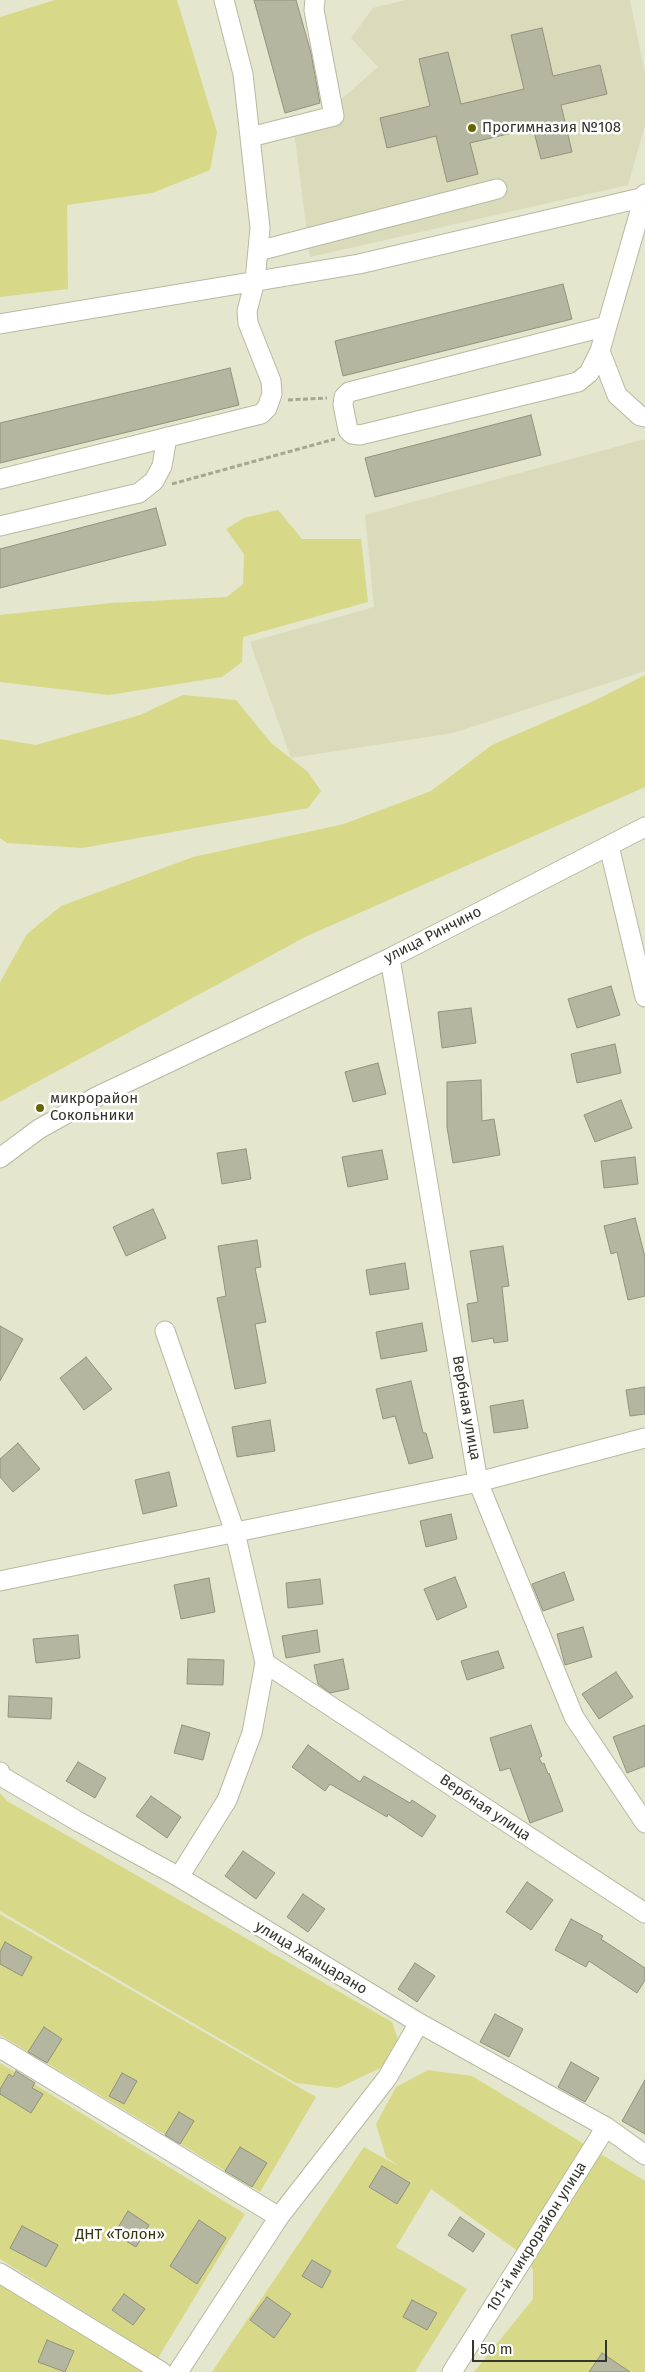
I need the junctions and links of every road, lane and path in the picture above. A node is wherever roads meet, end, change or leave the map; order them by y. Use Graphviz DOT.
graph roads {
  1 [pos="224,0"];
  2 [pos="315,0"];
  3 [pos="250,136"];
  4 [pos="497,189"];
  5 [pos="644,197"];
  6 [pos="258,251"];
  7 [pos="255,281"];
  8 [pos="0,324"];
  9 [pos="607,326"];
  10 [pos="600,351"];
  11 [pos="344,397"];
  12 [pos="270,400"];
  13 [pos="645,417"];
  14 [pos="352,434"];
  15 [pos="167,438"];
  16 [pos="0,479"];
  17 [pos="167,486"];
  18 [pos="0,526"];
  19 [pos="645,827"];
  20 [pos="609,846"];
  21 [pos="390,958"];
  22 [pos="645,997"];
  23 [pos="0,1158"];
  24 [pos="165,1330"];
  25 [pos="645,1438"];
  26 [pos="478,1482"];
  27 [pos="235,1532"];
  28 [pos="0,1581"];
  29 [pos="266,1663"];
  30 [pos="0,1772"];
  31 [pos="645,1824"];
  32 [pos="179,1877"];
  33 [pos="645,1913"];
  34 [pos="419,2024"];
  35 [pos="0,2048"];
  36 [pos="606,2127"];
  37 [pos="645,2155"];
  38 [pos="279,2217"];
  39 [pos="0,2272"];
  40 [pos="162,2372"];
  41 [pos="178,2372"];
  42 [pos="452,2372"];
  1 -- 3 [label="street"];
  2 -- 3 [label="street"];
  3 -- 6 [label="street"];
  4 -- 6 [label="street"];
  5 -- 7 [label="street"];
  5 -- 9 [label="street"];
  6 -- 7 [label="street"];
  7 -- 8 [label="street"];
  7 -- 12 [label="street"];
  9 -- 10 [label="street"];
  9 -- 11 [label="street"];
  10 -- 13 [label="street"];
  10 -- 14 [label="street"];
  11 -- 12 [label="path"];
  11 -- 14 [label="street"];
  12 -- 15 [label="street"];
  14 -- 17 [label="path"];
  15 -- 16 [label="street"];
  15 -- 18 [label="street"];
  19 -- 20 [label="street, улица Ринчино"];
  20 -- 21 [label="street, улица Ринчино"];
  20 -- 22 [label="street"];
  21 -- 23 [label="street, улица Ринчино"];
  21 -- 26 [label="street, Вербная улица"];
  24 -- 27 [label="street"];
  25 -- 26 [label="street"];
  26 -- 27 [label="street"];
  26 -- 31 [label="street, Вербная улица"];
  27 -- 28 [label="street"];
  27 -- 29 [label="street"];
  29 -- 32 [label="street"];
  29 -- 33 [label="street, Вербная улица"];
  30 -- 32 [label="street, улица Жамцарано"];
  32 -- 34 [label="street, улица Жамцарано"];
  34 -- 36 [label="street, улица Жамцарано"];
  34 -- 38 [label="street"];
  35 -- 38 [label="street"];
  36 -- 37 [label="street, улица Жамцарано"];
  36 -- 42 [label="street, 101-й микрорайон улица"];
  38 -- 41 [label="street"];
  39 -- 40 [label="street"];
}
